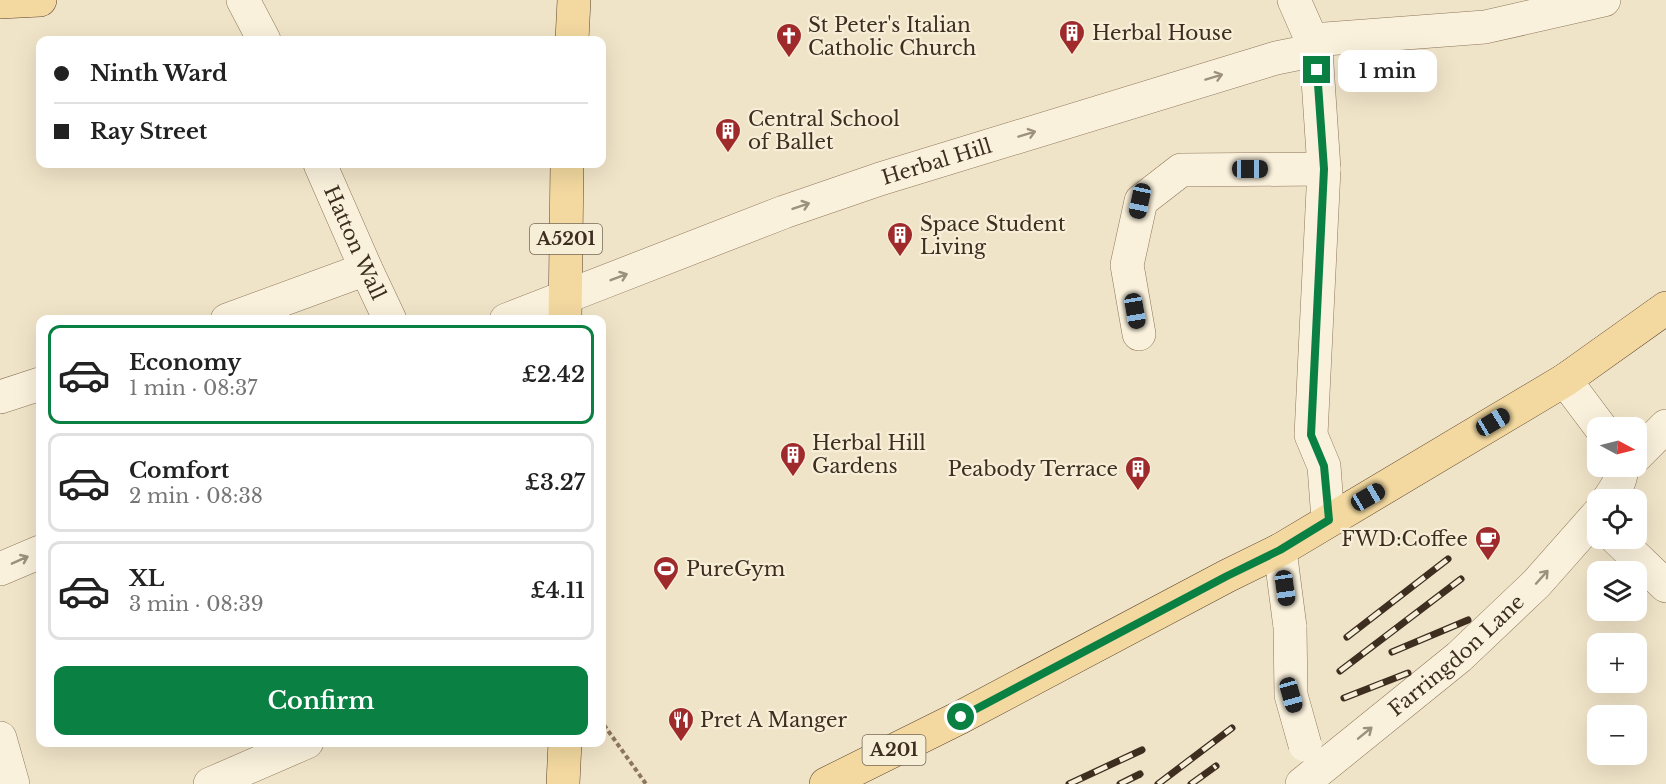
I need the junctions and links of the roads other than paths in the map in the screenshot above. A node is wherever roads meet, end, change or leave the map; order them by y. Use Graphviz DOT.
graph roads {
  1 [pos="40,0"];
  2 [pos="243,0"];
  3 [pos="573,0"];
  4 [pos="1294,0"];
  5 [pos="1604,0"];
  6 [pos="0,2"];
  7 [pos="262,36"];
  8 [pos="572,36"];
  9 [pos="1314,45"];
  10 [pos="322,168"];
  11 [pos="567,168"];
  12 [pos="1324,169"];
  13 [pos="366,269"];
  14 [pos="565,308"];
  15 [pos="1666,308"];
  16 [pos="241,315"];
  17 [pos="388,315"];
  18 [pos="531,315"];
  19 [pos="1139,334"];
  20 [pos="1565,380"];
  21 [pos="36,385"];
  22 [pos="0,397"];
  23 [pos="1593,417"];
  24 [pos="1666,426"];
  25 [pos="1647,445"];
  26 [pos="1329,520"];
  27 [pos="1587,534"];
  28 [pos="1632,549"];
  29 [pos="1280,550"];
  30 [pos="36,554"];
  31 [pos="0,569"];
  32 [pos="1666,586"];
  33 [pos="0,738"];
  34 [pos="299,747"];
  35 [pos="565,747"];
  36 [pos="1308,766"];
  37 [pos="250,776"];
  38 [pos="13,784"];
  39 [pos="210,784"];
  40 [pos="563,784"];
  41 [pos="826,784"];
  1 -- 6 [label="main road"];
  2 -- 7 [label="street"];
  3 -- 8 [label="main road"];
  4 -- 9 [label="street"];
  5 -- 9 [label="street, Herbal Hill"];
  9 -- 12 [label="street"];
  14 -- 9 [label="street, Herbal Hill, one-way"];
  10 -- 13 [label="street, Hatton Wall"];
  11 -- 14 [label="main road, A5201"];
  12 -- 19 [label="street"];
  12 -- 26 [label="street"];
  13 -- 16 [label="street"];
  13 -- 17 [label="street, Hatton Wall"];
  14 -- 18 [label="street, Herbal Hill"];
  15 -- 20 [label="main road, A201"];
  20 -- 23 [label="street"];
  20 -- 26 [label="main road, A201"];
  21 -- 22 [label="street"];
  24 -- 25 [label="street, Farringdon Lane"];
  26 -- 29 [label="main road, A201"];
  36 -- 27 [label="street, Farringdon Lane, one-way"];
  28 -- 32 [label="street"];
  29 -- 36 [label="street, bridge"];
  29 -- 41 [label="main road, A201"];
  31 -- 30 [label="street, one-way"];
  33 -- 38 [label="street"];
  34 -- 37 [label="street"];
  35 -- 40 [label="main road"];
  37 -- 39 [label="street"];
}
